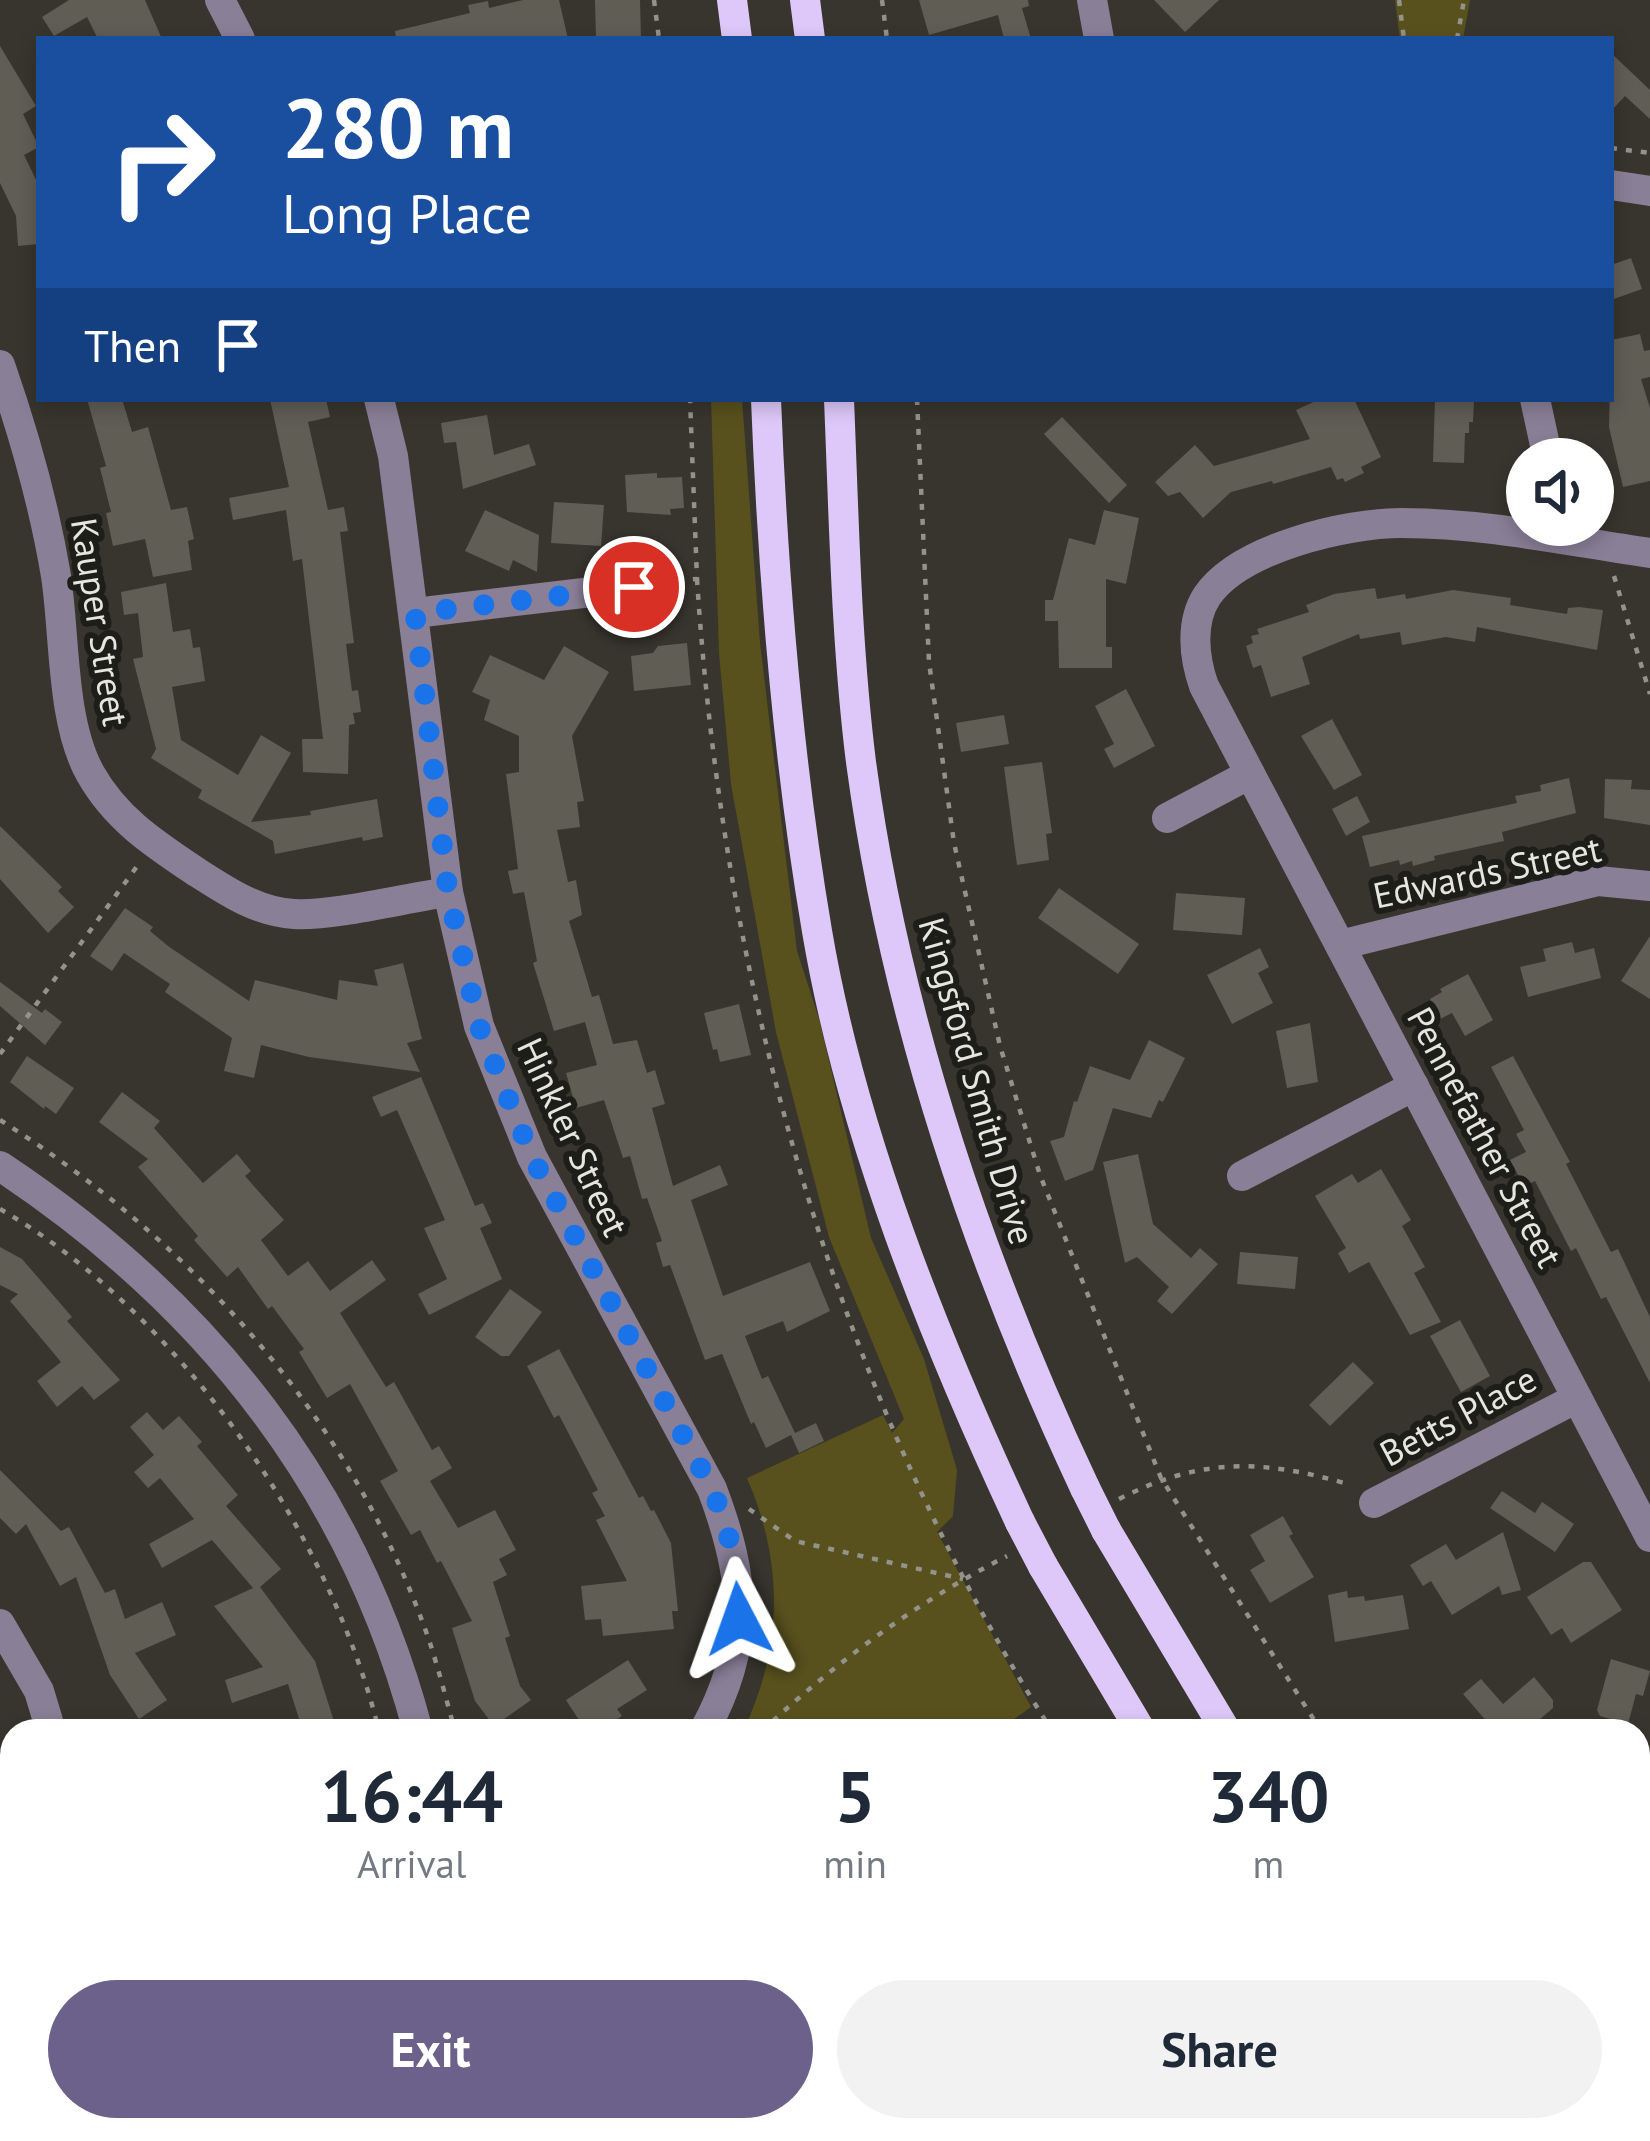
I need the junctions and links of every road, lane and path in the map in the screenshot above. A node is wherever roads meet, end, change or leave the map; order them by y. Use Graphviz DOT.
graph roads {
  1 [pos="653,0"];
  2 [pos="732,0"];
  3 [pos="805,0"];
  4 [pos="882,0"];
  5 [pos="1092,0"];
  6 [pos="1399,0"];
  7 [pos="1465,0"];
  8 [pos="229,2"];
  9 [pos="239,36"];
  10 [pos="659,36"];
  11 [pos="737,36"];
  12 [pos="810,36"];
  13 [pos="887,36"];
  14 [pos="1098,36"];
  15 [pos="1404,36"];
  16 [pos="1458,36"];
  17 [pos="1614,148"];
  18 [pos="1650,153"];
  19 [pos="1614,185"];
  20 [pos="1650,191"];
  21 [pos="0,364"];
  22 [pos="380,402"];
  23 [pos="690,402"];
  24 [pos="766,402"];
  25 [pos="839,402"];
  26 [pos="917,402"];
  27 [pos="1536,402"];
  28 [pos="1544,438"];
  29 [pos="1506,529"];
  30 [pos="1604,546"];
  31 [pos="1608,547"];
  32 [pos="1650,553"];
  33 [pos="697,579"];
  34 [pos="634,589"];
  35 [pos="415,613"];
  36 [pos="1650,694"];
  37 [pos="1250,774"];
  38 [pos="1167,818"];
  39 [pos="154,844"];
  40 [pos="1650,886"];
  41 [pos="448,892"];
  42 [pos="1340,945"];
  43 [pos="0,1054"];
  44 [pos="1414,1086"];
  45 [pos="0,1166"];
  46 [pos="1242,1176"];
  47 [pos="0,1209"];
  48 [pos="1577,1397"];
  49 [pos="1374,1504"];
  50 [pos="722,1514"];
  51 [pos="1650,1537"];
  52 [pos="963,1579"];
  53 [pos="0,1624"];
  54 [pos="46,1719"];
  55 [pos="375,1719"];
  56 [pos="415,1719"];
  57 [pos="711,1719"];
  58 [pos="1045,1719"];
  59 [pos="1134,1719"];
  60 [pos="1219,1719"];
  61 [pos="1313,1719"];
  1 -- 10 [label="path"];
  2 -- 11 [label="main road"];
  3 -- 12 [label="main road"];
  4 -- 13 [label="path"];
  5 -- 14 [label="street"];
  6 -- 15 [label="path"];
  7 -- 16 [label="path"];
  8 -- 9 [label="street"];
  17 -- 18 [label="path"];
  19 -- 20 [label="street"];
  21 -- 39 [label="street, Kauper Street"];
  22 -- 35 [label="street, Hinkler Street"];
  23 -- 33 [label="path"];
  24 -- 59 [label="main road, bridge"];
  25 -- 60 [label="main road, Kingsford Smith Drive, bridge"];
  26 -- 61 [label="path"];
  27 -- 28 [label="street"];
  29 -- 37 [label="street, Pennefather Street"];
  30 -- 31 [label="street, Pennefather Street"];
  31 -- 32 [label="street, Pennefather Street"];
  31 -- 36 [label="path"];
  33 -- 34 [label="path"];
  33 -- 52 [label="path"];
  34 -- 35 [label="street"];
  35 -- 41 [label="street, Hinkler Street"];
  37 -- 38 [label="street"];
  37 -- 42 [label="street, Pennefather Street"];
  39 -- 41 [label="street, Kauper Street"];
  39 -- 43 [label="path"];
  40 -- 42 [label="street, Edwards Street"];
  41 -- 50 [label="street, Hinkler Street"];
  42 -- 44 [label="street, Pennefather Street"];
  44 -- 46 [label="street"];
  44 -- 48 [label="street, Pennefather Street"];
  45 -- 56 [label="street"];
  47 -- 55 [label="path"];
  48 -- 49 [label="street, Betts Place"];
  48 -- 51 [label="street, Pennefather Street"];
  50 -- 52 [label="path"];
  50 -- 57 [label="street, Hinkler Street"];
  52 -- 58 [label="path"];
  53 -- 54 [label="street"];
}
